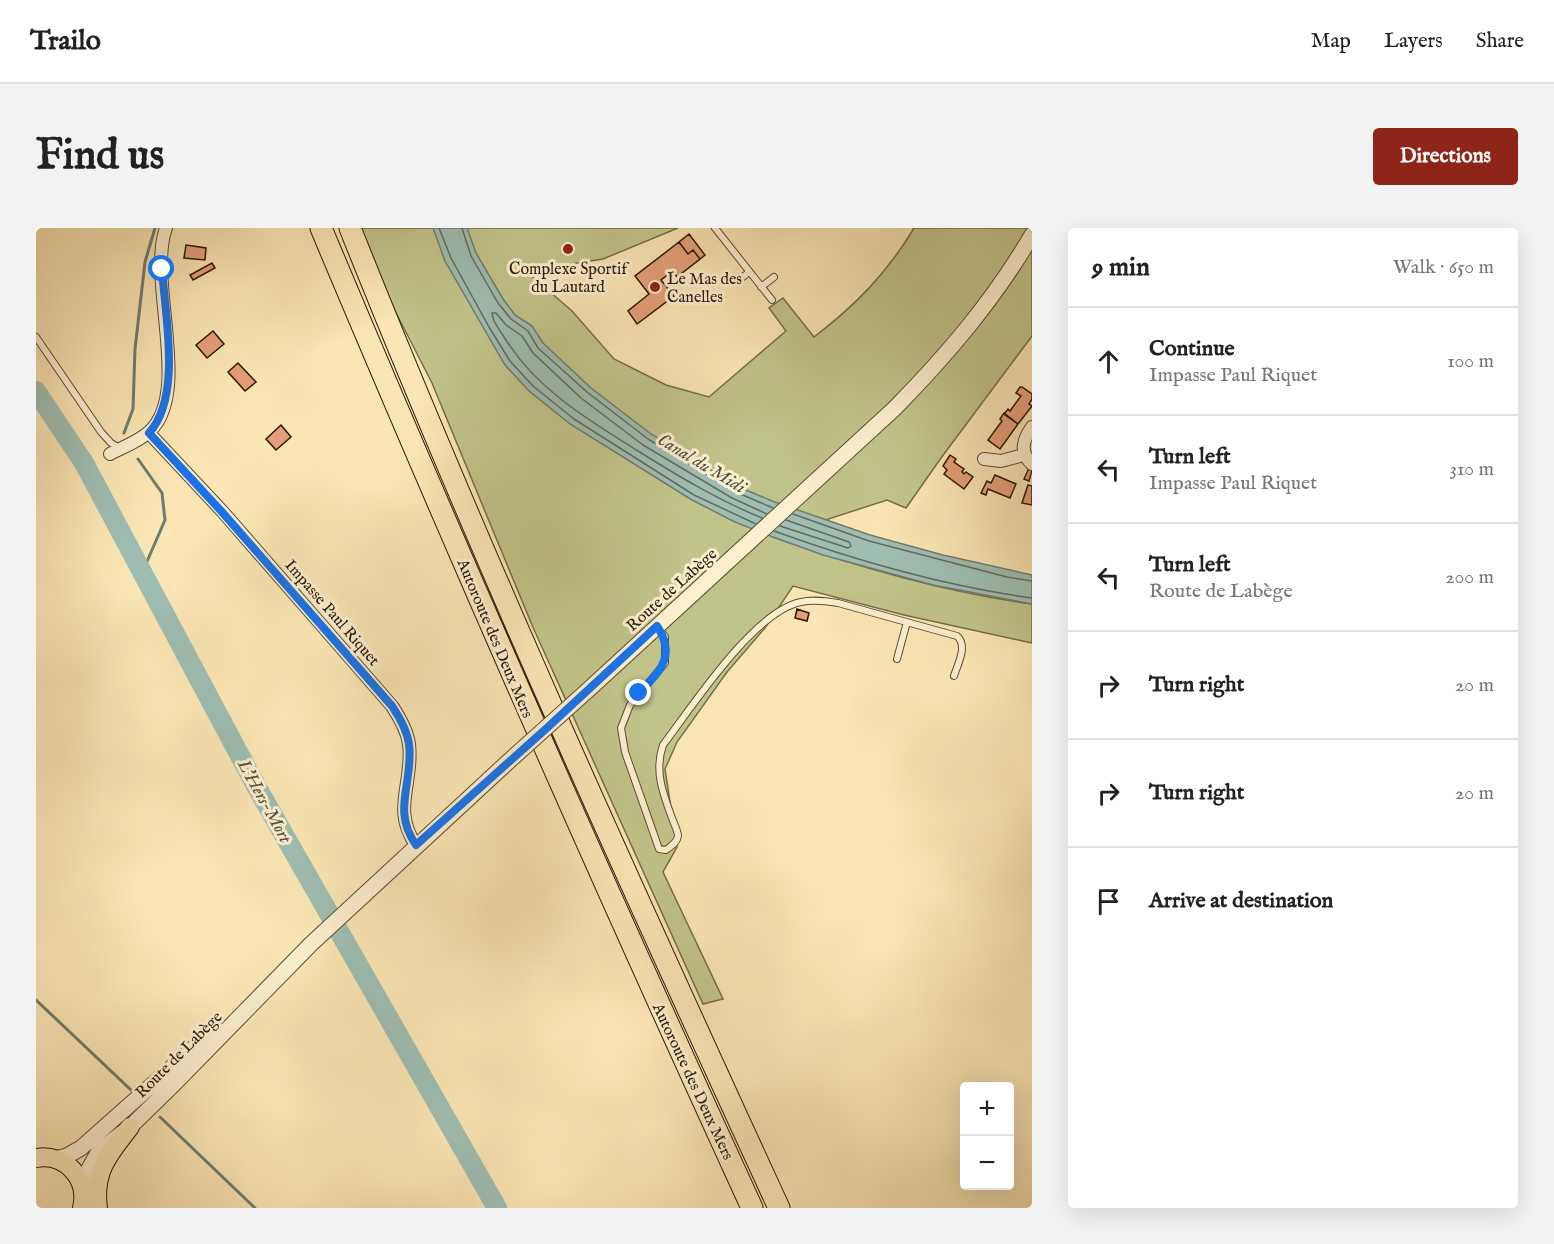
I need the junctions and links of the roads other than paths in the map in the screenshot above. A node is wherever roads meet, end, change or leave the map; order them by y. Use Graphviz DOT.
graph roads {
  1 [pos="166,228"];
  2 [pos="321,228"];
  3 [pos="350,228"];
  4 [pos="715,228"];
  5 [pos="1032,235"];
  6 [pos="749,272"];
  7 [pos="774,277"];
  8 [pos="738,281"];
  9 [pos="761,287"];
  10 [pos="772,300"];
  11 [pos="36,337"];
  12 [pos="1032,428"];
  13 [pos="149,433"];
  14 [pos="116,451"];
  15 [pos="984,459"];
  16 [pos="1028,460"];
  17 [pos="908,622"];
  18 [pos="657,626"];
  19 [pos="897,659"];
  20 [pos="954,676"];
  21 [pos="416,845"];
  22 [pos="309,945"];
  23 [pos="130,1127"];
  24 [pos="36,1158"];
  25 [pos="55,1159"];
  26 [pos="83,1199"];
  27 [pos="98,1208"];
  28 [pos="752,1208"];
  29 [pos="780,1208"];
  1 -- 13 [label="street"];
  2 -- 28 [label="highway, Autoroute des Deux Mers"];
  3 -- 29 [label="highway, Autoroute des Deux Mers"];
  4 -- 6 [label="lane"];
  5 -- 18 [label="street, Route de Labège"];
  6 -- 8 [label="lane"];
  6 -- 9 [label="lane"];
  7 -- 9 [label="lane"];
  9 -- 10 [label="lane"];
  11 -- 14 [label="lane"];
  12 -- 16 [label="street"];
  13 -- 14 [label="street"];
  13 -- 21 [label="street, Impasse Paul Riquet"];
  15 -- 16 [label="street"];
  17 -- 18 [label="lane"];
  17 -- 19 [label="lane"];
  17 -- 20 [label="lane"];
  18 -- 21 [label="street, Route de Labège, bridge"];
  21 -- 22 [label="street, Route de Labège"];
  22 -- 23 [label="street, Route de Labège"];
  22 -- 25 [label="street, Route de Labège"];
  23 -- 26 [label="street, Route de Labège"];
  23 -- 27 [label="main road"];
  24 -- 25 [label="main road"];
  25 -- 26 [label="main road"];
}
